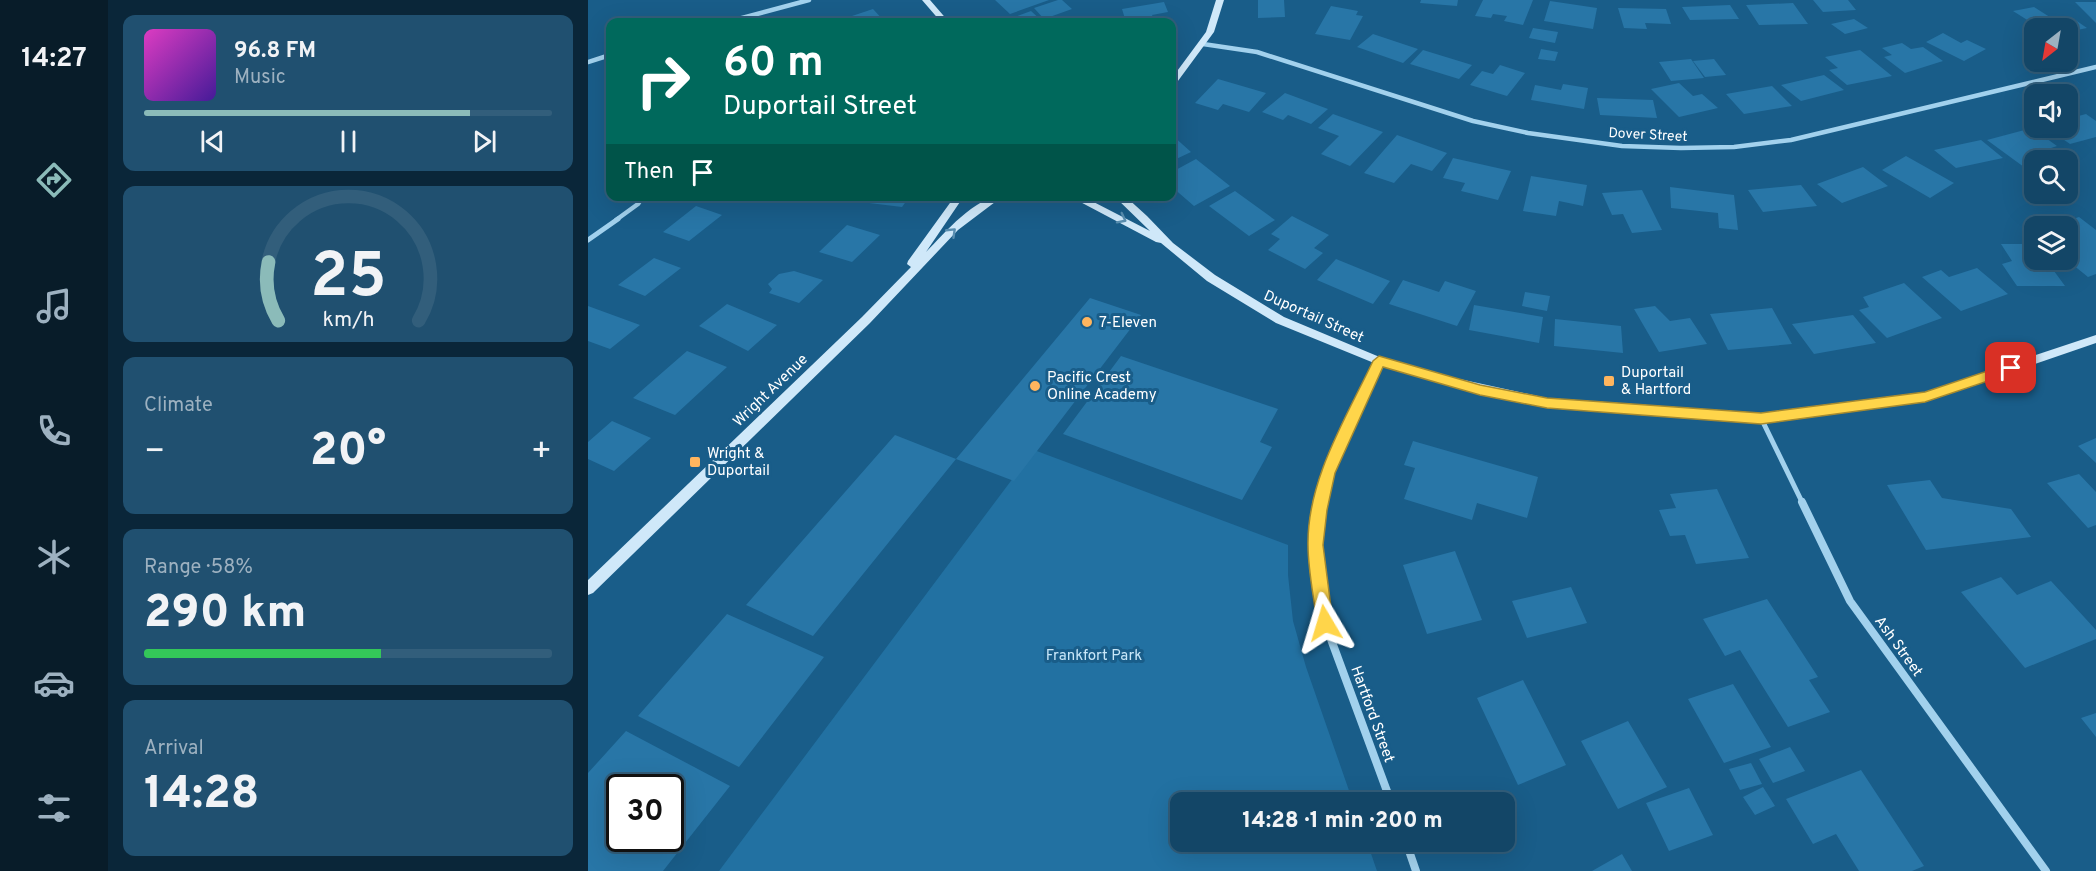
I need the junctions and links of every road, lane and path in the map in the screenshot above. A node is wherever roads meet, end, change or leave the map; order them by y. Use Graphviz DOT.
graph roads {
  1 [pos="809,0"];
  2 [pos="926,0"];
  3 [pos="1220,0"];
  4 [pos="742,18"];
  5 [pos="942,18"];
  6 [pos="1203,44"];
  7 [pos="606,56"];
  8 [pos="588,62"];
  9 [pos="1186,64"];
  10 [pos="2096,67"];
  11 [pos="1176,72"];
  12 [pos="1176,78"];
  13 [pos="640,201"];
  14 [pos="957,201"];
  15 [pos="992,201"];
  16 [pos="1083,201"];
  17 [pos="1124,201"];
  18 [pos="588,240"];
  19 [pos="1169,245"];
  20 [pos="896,288"];
  21 [pos="2096,339"];
  22 [pos="1379,361"];
  23 [pos="1761,418"];
  24 [pos="588,589"];
  25 [pos="1387,792"];
  26 [pos="1409,852"];
  27 [pos="1416,871"];
  28 [pos="2046,871"];
  1 -- 4 [label="street"];
  2 -- 5 [label="main road"];
  3 -- 6 [label="main road"];
  6 -- 9 [label="main road"];
  6 -- 10 [label="street, Dover Street"];
  7 -- 8 [label="street"];
  9 -- 11 [label="main road"];
  9 -- 12 [label="main road"];
  13 -- 18 [label="street"];
  14 -- 20 [label="main road, Wright Avenue"];
  20 -- 15 [label="main road, Wright Avenue, one-way"];
  16 -- 19 [label="main road, Duportail Street, one-way"];
  17 -- 19 [label="main road, Duportail Street"];
  19 -- 22 [label="main road, Duportail Street"];
  20 -- 24 [label="main road, Wright Avenue"];
  21 -- 23 [label="main road, Duportail Street"];
  22 -- 23 [label="main road, Duportail Street"];
  22 -- 25 [label="street, Hartford Street"];
  23 -- 28 [label="street, Ash Street"];
  26 -- 27 [label="street"];
}
